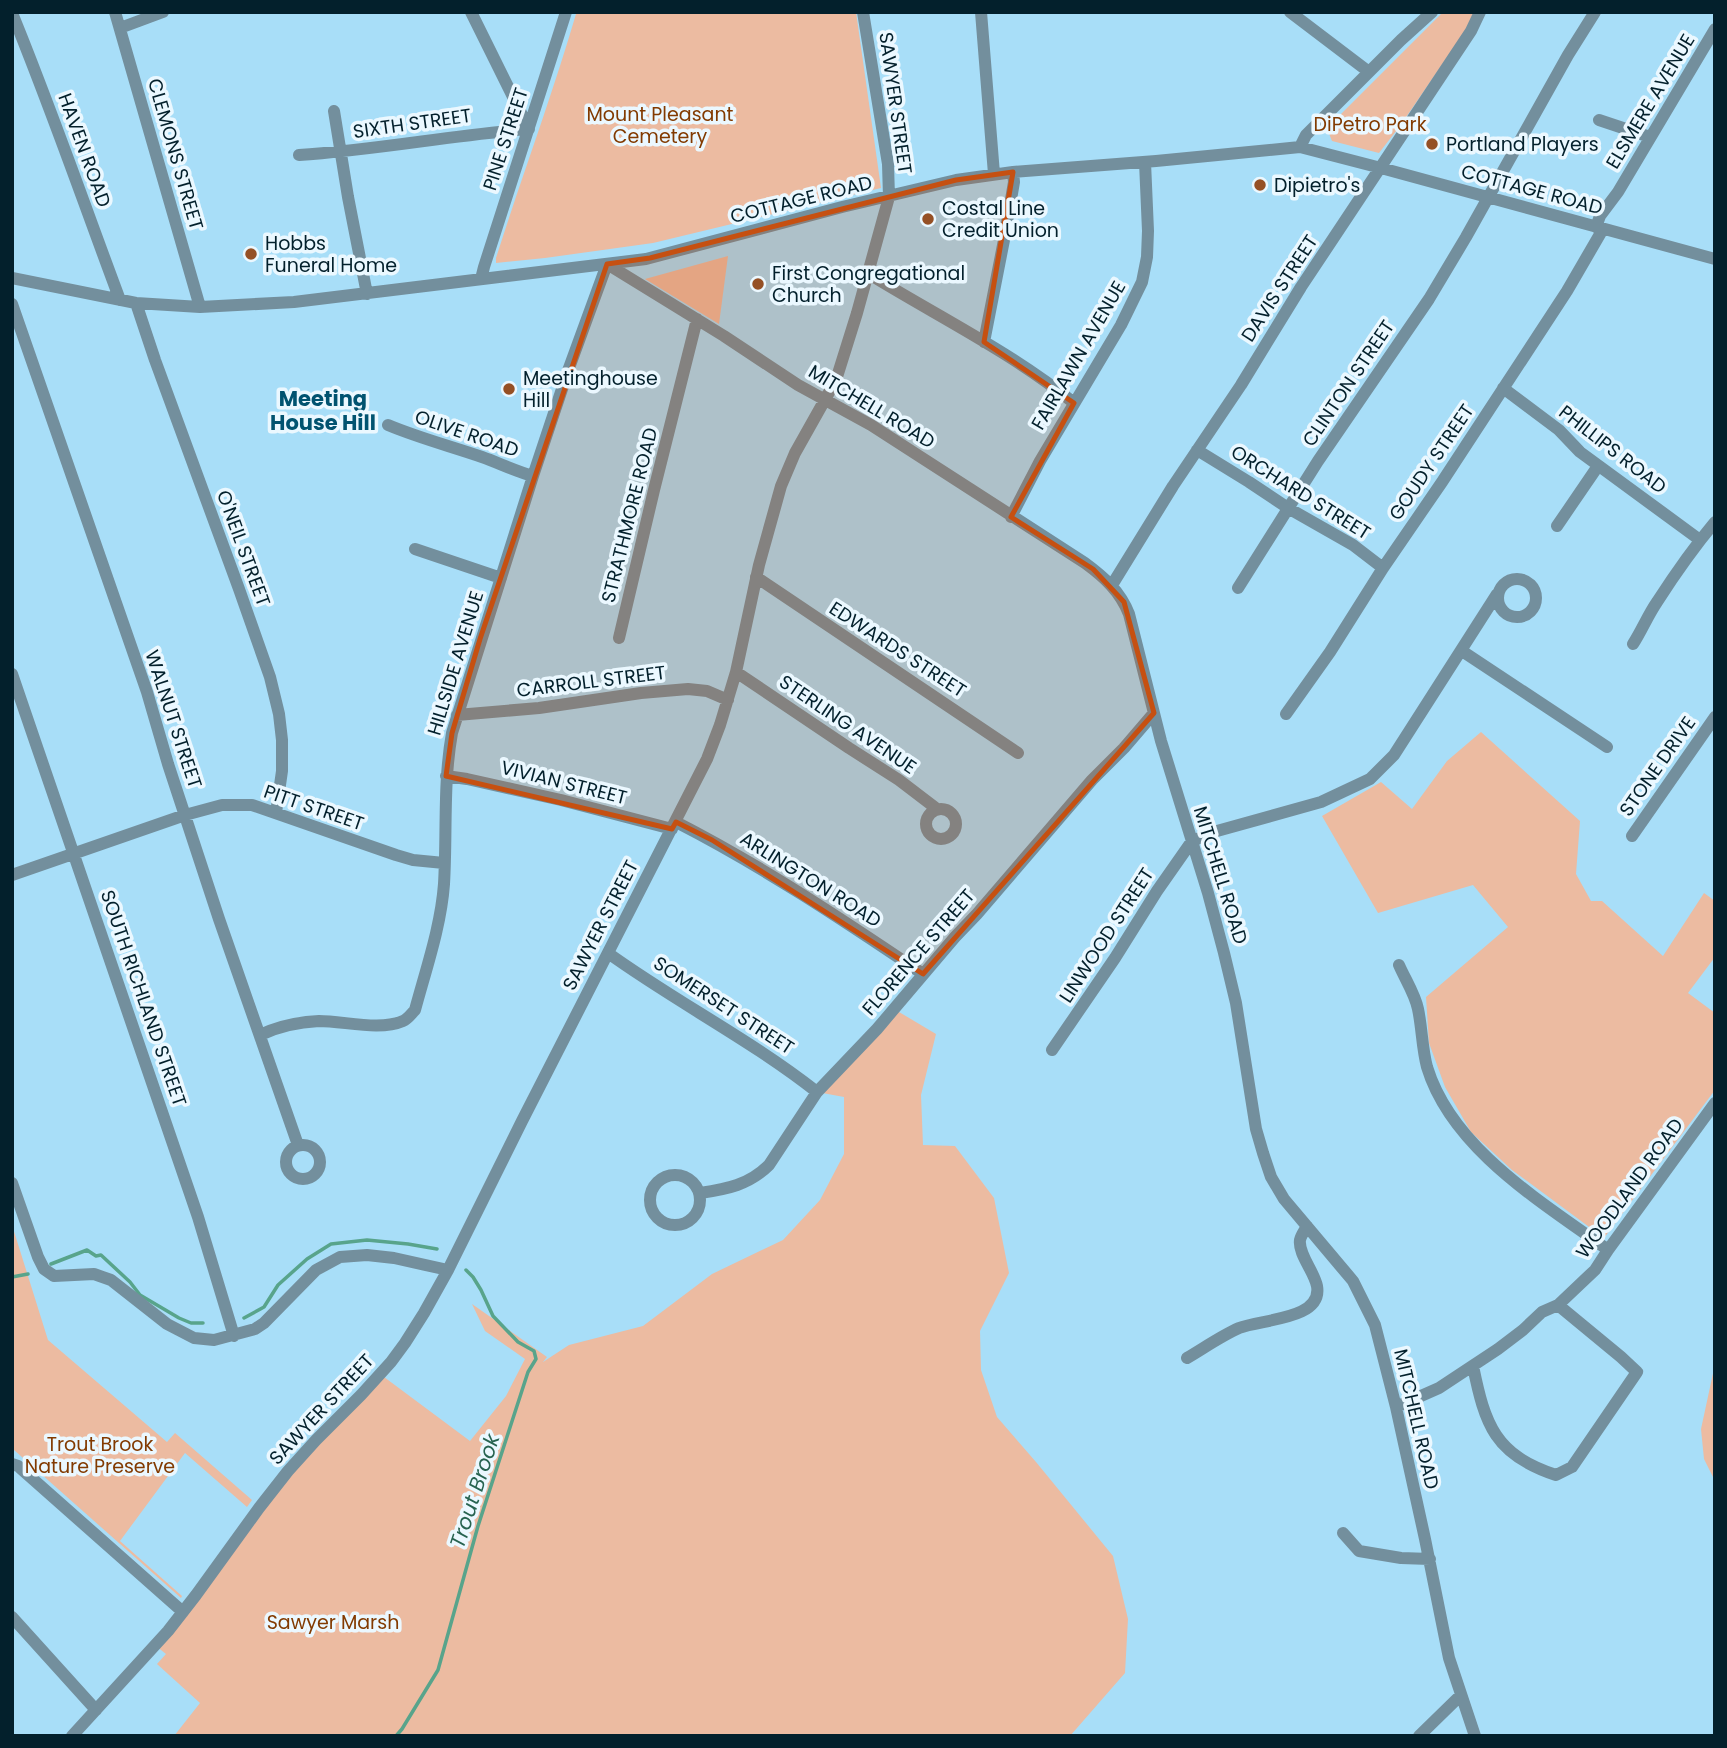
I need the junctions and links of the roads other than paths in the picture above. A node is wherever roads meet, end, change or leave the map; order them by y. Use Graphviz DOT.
graph roads {
  1 [pos="116,12"];
  2 [pos="163,12"];
  3 [pos="471,12"];
  4 [pos="566,12"];
  5 [pos="863,12"];
  6 [pos="981,12"];
  7 [pos="1290,12"];
  8 [pos="1432,12"];
  9 [pos="1480,12"];
  10 [pos="1595,12"];
  11 [pos="12,13"];
  12 [pos="120,28"];
  13 [pos="1715,29"];
  14 [pos="1369,72"];
  15 [pos="334,111"];
  16 [pos="1599,120"];
  17 [pos="529,129"];
  18 [pos="1650,137"];
  19 [pos="1300,147"];
  20 [pos="340,152"];
  21 [pos="299,155"];
  22 [pos="1145,162"];
  23 [pos="1381,167"];
  24 [pos="1013,172"];
  25 [pos="994,174"];
  26 [pos="890,197"];
  27 [pos="1488,197"];
  28 [pos="1600,228"];
  29 [pos="1715,259"];
  30 [pos="607,264"];
  31 [pos="869,274"];
  32 [pos="12,278"];
  33 [pos="481,279"];
  34 [pos="367,294"];
  35 [pos="120,300"];
  36 [pos="136,303"];
  37 [pos="12,304"];
  38 [pos="200,307"];
  39 [pos="697,319"];
  40 [pos="984,342"];
  41 [pos="1503,388"];
  42 [pos="825,399"];
  43 [pos="1074,403"];
  44 [pos="388,425"];
  45 [pos="1197,450"];
  46 [pos="1598,466"];
  47 [pos="533,476"];
  48 [pos="1288,508"];
  49 [pos="1011,517"];
  50 [pos="1715,522"];
  51 [pos="1557,526"];
  52 [pos="1700,540"];
  53 [pos="415,549"];
  54 [pos="1383,568"];
  55 [pos="501,578"];
  56 [pos="756,578"];
  57 [pos="1112,585"];
  58 [pos="1238,587"];
  59 [pos="1497,594"];
  60 [pos="1508,615"];
  61 [pos="1479,624"];
  62 [pos="620,638"];
  63 [pos="1633,644"];
  64 [pos="1462,651"];
  65 [pos="736,671"];
  66 [pos="12,674"];
  67 [pos="728,700"];
  68 [pos="1154,713"];
  69 [pos="1286,714"];
  70 [pos="457,715"];
  71 [pos="1715,717"];
  72 [pos="1607,747"];
  73 [pos="1018,753"];
  74 [pos="446,776"];
  75 [pos="937,809"];
  76 [pos="276,813"];
  77 [pos="185,815"];
  78 [pos="673,825"];
  79 [pos="1632,836"];
  80 [pos="1192,841"];
  81 [pos="74,855"];
  82 [pos="444,863"];
  83 [pos="12,875"];
  84 [pos="608,953"];
  85 [pos="1399,965"];
  86 [pos="923,974"];
  87 [pos="260,1035"];
  88 [pos="1052,1050"];
  89 [pos="817,1091"];
  90 [pos="1715,1103"];
  91 [pos="298,1145"];
  92 [pos="12,1183"];
  93 [pos="700,1193"];
  94 [pos="1307,1226"];
  95 [pos="1608,1250"];
  96 [pos="448,1270"];
  97 [pos="1558,1305"];
  98 [pos="234,1336"];
  99 [pos="1187,1358"];
  100 [pos="1473,1366"];
  101 [pos="1396,1407"];
  102 [pos="12,1464"];
  103 [pos="1342,1533"];
  104 [pos="1430,1559"];
  105 [pos="183,1612"];
  106 [pos="12,1617"];
  107 [pos="1461,1695"];
  108 [pos="96,1710"];
  109 [pos="72,1736"];
  110 [pos="1419,1736"];
  111 [pos="1475,1736"];
  1 -- 12 [label="street, CLEMONS STREET"];
  2 -- 12 [label="street"];
  3 -- 17 [label="street"];
  4 -- 17 [label="street, PINE STREET"];
  5 -- 26 [label="street, SAWYER STREET"];
  6 -- 25 [label="street"];
  7 -- 14 [label="street"];
  8 -- 14 [label="street"];
  9 -- 23 [label="street, DAVIS STREET"];
  10 -- 27 [label="street, CLINTON STREET"];
  11 -- 35 [label="street, HAVEN ROAD"];
  12 -- 38 [label="street, CLEMONS STREET"];
  13 -- 18 [label="street, ELSMERE AVENUE"];
  14 -- 19 [label="street"];
  15 -- 20 [label="street"];
  16 -- 18 [label="street"];
  17 -- 20 [label="street, SIXTH STREET"];
  17 -- 33 [label="street, PINE STREET"];
  18 -- 28 [label="street, ELSMERE AVENUE"];
  19 -- 22 [label="street, COTTAGE ROAD"];
  19 -- 23 [label="street, COTTAGE ROAD"];
  20 -- 21 [label="street, SIXTH STREET"];
  20 -- 34 [label="street"];
  22 -- 24 [label="street, COTTAGE ROAD"];
  22 -- 43 [label="street, FAIRLAWN AVENUE"];
  23 -- 27 [label="street, COTTAGE ROAD"];
  23 -- 45 [label="street, DAVIS STREET"];
  24 -- 25 [label="street, COTTAGE ROAD"];
  24 -- 40 [label="street"];
  25 -- 26 [label="street, COTTAGE ROAD"];
  26 -- 30 [label="street, COTTAGE ROAD"];
  26 -- 31 [label="street, SAWYER STREET"];
  27 -- 28 [label="street, COTTAGE ROAD"];
  27 -- 48 [label="street, CLINTON STREET"];
  28 -- 29 [label="street, COTTAGE ROAD"];
  28 -- 41 [label="street, GOUDY STREET"];
  30 -- 33 [label="street, COTTAGE ROAD"];
  30 -- 39 [label="street, MITCHELL ROAD"];
  30 -- 47 [label="street, HILLSIDE AVENUE"];
  31 -- 40 [label="street"];
  31 -- 42 [label="street, SAWYER STREET"];
  32 -- 35 [label="street, COTTAGE ROAD"];
  33 -- 34 [label="street, COTTAGE ROAD"];
  34 -- 38 [label="street, COTTAGE ROAD"];
  35 -- 36 [label="street, COTTAGE ROAD"];
  36 -- 38 [label="street, COTTAGE ROAD"];
  36 -- 76 [label="street, O'NEIL STREET"];
  37 -- 77 [label="street, WALNUT STREET"];
  39 -- 42 [label="street, MITCHELL ROAD"];
  39 -- 62 [label="street, STRATHMORE ROAD"];
  40 -- 43 [label="street"];
  41 -- 46 [label="street, PHILLIPS ROAD"];
  41 -- 54 [label="street, GOUDY STREET"];
  42 -- 49 [label="street, MITCHELL ROAD"];
  42 -- 56 [label="street, SAWYER STREET"];
  43 -- 49 [label="street, FAIRLAWN AVENUE"];
  44 -- 47 [label="street, OLIVE ROAD"];
  45 -- 48 [label="street, ORCHARD STREET"];
  45 -- 57 [label="street, DAVIS STREET"];
  46 -- 51 [label="street"];
  46 -- 52 [label="street, PHILLIPS ROAD"];
  47 -- 55 [label="street, HILLSIDE AVENUE"];
  48 -- 54 [label="street, ORCHARD STREET"];
  48 -- 58 [label="street, CLINTON STREET"];
  49 -- 57 [label="street, MITCHELL ROAD"];
  50 -- 52 [label="street"];
  52 -- 63 [label="street"];
  53 -- 55 [label="street"];
  54 -- 69 [label="street, GOUDY STREET"];
  55 -- 70 [label="street, HILLSIDE AVENUE"];
  56 -- 65 [label="street, SAWYER STREET"];
  56 -- 73 [label="street, EDWARDS STREET"];
  57 -- 68 [label="street, MITCHELL ROAD"];
  59 -- 60 [label="street"];
  59 -- 60 [label="street"];
  59 -- 61 [label="street"];
  60 -- 61 [label="street"];
  61 -- 64 [label="street"];
  64 -- 72 [label="street"];
  64 -- 80 [label="street"];
  65 -- 67 [label="street, SAWYER STREET"];
  65 -- 75 [label="street, STERLING AVENUE"];
  66 -- 81 [label="street, SOUTH RICHLAND STREET"];
  67 -- 70 [label="street, CARROLL STREET"];
  67 -- 78 [label="street, SAWYER STREET"];
  68 -- 80 [label="street, MITCHELL ROAD"];
  68 -- 86 [label="street, FLORENCE STREET"];
  70 -- 74 [label="street, HILLSIDE AVENUE"];
  71 -- 79 [label="street, STONE DRIVE"];
  74 -- 78 [label="street, VIVIAN STREET"];
  74 -- 82 [label="street, HILLSIDE AVENUE"];
  76 -- 77 [label="street, PITT STREET"];
  76 -- 82 [label="street, PITT STREET"];
  77 -- 81 [label="street, PITT STREET"];
  77 -- 87 [label="street, WALNUT STREET"];
  78 -- 84 [label="street, SAWYER STREET"];
  78 -- 86 [label="street, ARLINGTON ROAD"];
  80 -- 88 [label="street, LINWOOD STREET"];
  80 -- 94 [label="street, MITCHELL ROAD"];
  81 -- 83 [label="street, PITT STREET"];
  81 -- 98 [label="street, SOUTH RICHLAND STREET"];
  82 -- 87 [label="street, HILLSIDE AVENUE"];
  84 -- 89 [label="street, SOMERSET STREET"];
  84 -- 96 [label="street, SAWYER STREET"];
  85 -- 95 [label="street"];
  86 -- 89 [label="street, FLORENCE STREET"];
  87 -- 91 [label="street, WALNUT STREET"];
  89 -- 93 [label="street, FLORENCE STREET"];
  90 -- 95 [label="street, WOODLAND ROAD"];
  92 -- 98 [label="street"];
  93 -- 93 [label="street"];
  94 -- 99 [label="street"];
  94 -- 101 [label="street, MITCHELL ROAD"];
  95 -- 97 [label="street, WOODLAND ROAD"];
  96 -- 98 [label="street"];
  96 -- 105 [label="street, SAWYER STREET"];
  97 -- 100 [label="street, WOODLAND ROAD"];
  97 -- 100 [label="street"];
  100 -- 101 [label="street, WOODLAND ROAD"];
  101 -- 104 [label="street, MITCHELL ROAD"];
  102 -- 105 [label="street"];
  103 -- 104 [label="street"];
  104 -- 107 [label="street, MITCHELL ROAD"];
  105 -- 108 [label="street, SAWYER STREET"];
  106 -- 108 [label="street"];
  107 -- 110 [label="street"];
  107 -- 111 [label="street, MITCHELL ROAD"];
  108 -- 109 [label="street, SAWYER STREET"];
}
